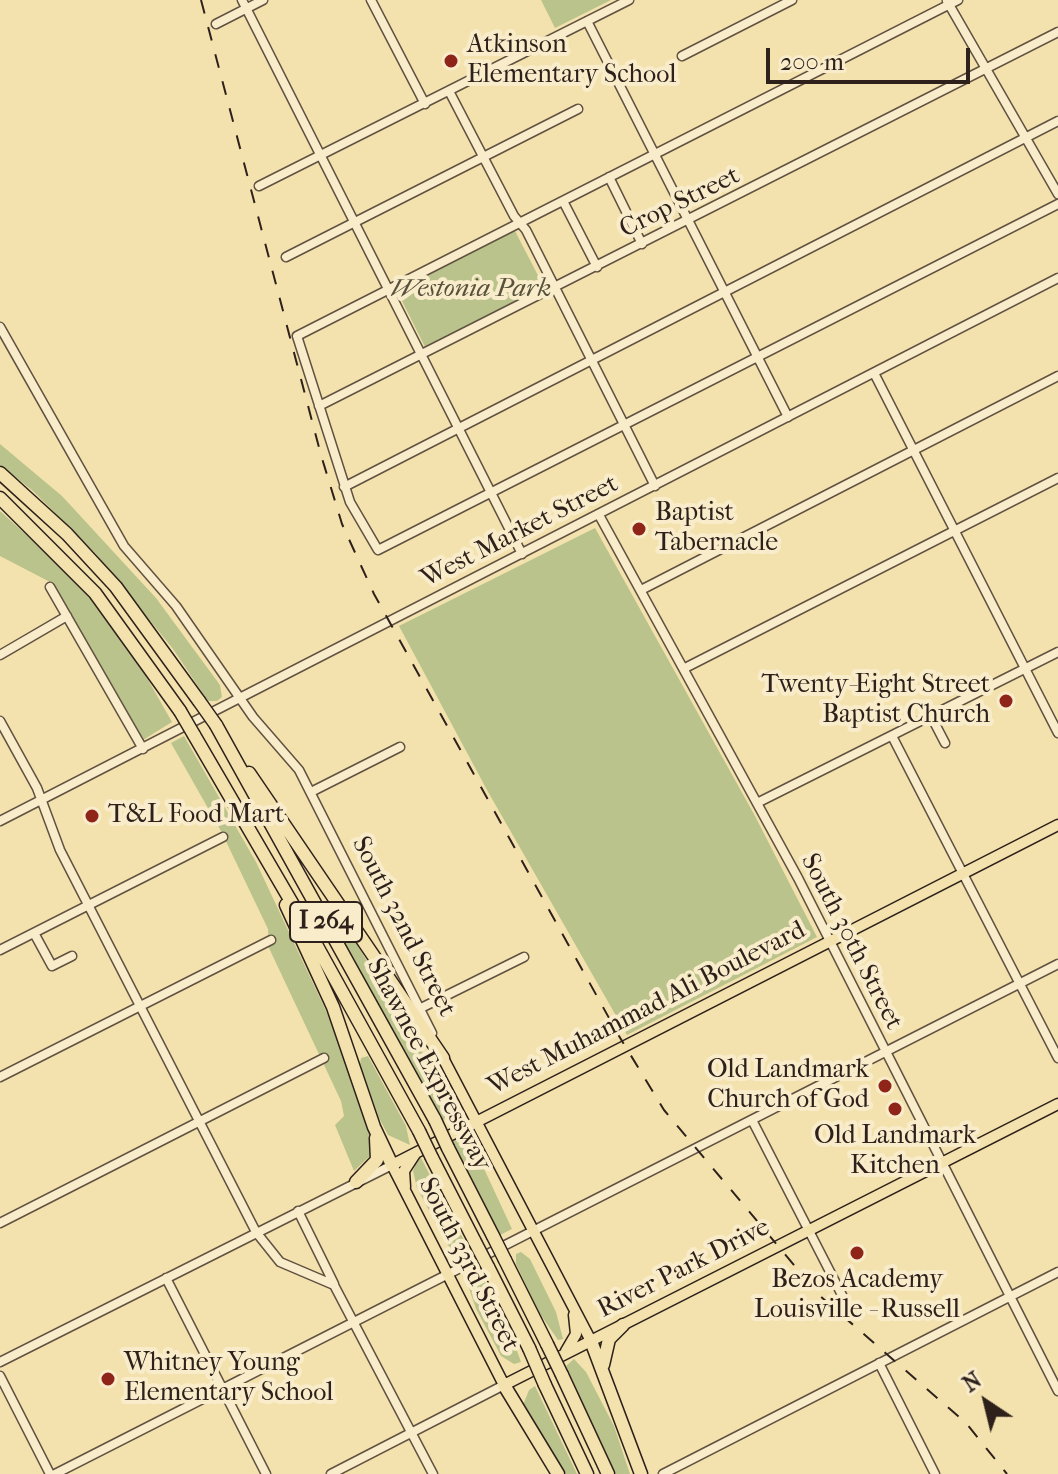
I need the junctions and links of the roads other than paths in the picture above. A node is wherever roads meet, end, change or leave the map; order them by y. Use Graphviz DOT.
graph roads {
  1 [pos="263,0"];
  2 [pos="371,0"];
  3 [pos="629,0"];
  4 [pos="792,0"];
  5 [pos="958,0"];
  6 [pos="948,2"];
  7 [pos="244,4"];
  8 [pos="587,21"];
  9 [pos="216,24"];
  10 [pos="1058,32"];
  11 [pos="682,56"];
  12 [pos="986,69"];
  13 [pos="449,91"];
  14 [pos="425,104"];
  15 [pos="578,109"];
  16 [pos="1058,121"];
  17 [pos="1025,138"];
  18 [pos="654,154"];
  19 [pos="321,156"];
  20 [pos="483,159"];
  21 [pos="609,177"];
  22 [pos="259,186"];
  23 [pos="1058,194"];
  24 [pos="563,201"];
  25 [pos="1058,204"];
  26 [pos="688,221"];
  27 [pos="355,223"];
  28 [pos="520,223"];
  29 [pos="642,244"];
  30 [pos="286,257"];
  31 [pos="597,267"];
  32 [pos="1058,278"];
  33 [pos="555,288"];
  34 [pos="388,290"];
  35 [pos="724,291"];
  36 [pos="0,327"];
  37 [pos="421,355"];
  38 [pos="591,359"];
  39 [pos="757,359"];
  40 [pos="874,373"];
  41 [pos="1058,376"];
  42 [pos="319,406"];
  43 [pos="788,417"];
  44 [pos="458,426"];
  45 [pos="624,426"];
  46 [pos="913,450"];
  47 [pos="0,473"];
  48 [pos="1058,478"];
  49 [pos="655,486"];
  50 [pos="344,487"];
  51 [pos="491,493"];
  52 [pos="0,498"];
  53 [pos="599,515"];
  54 [pos="955,531"];
  55 [pos="522,554"];
  56 [pos="50,587"];
  57 [pos="641,590"];
  58 [pos="67,616"];
  59 [pos="1058,652"];
  60 [pos="0,655"];
  61 [pos="685,668"];
  62 [pos="1025,668"];
  63 [pos="240,699"];
  64 [pos="931,716"];
  65 [pos="0,721"];
  66 [pos="216,725"];
  67 [pos="1058,733"];
  68 [pos="892,736"];
  69 [pos="945,743"];
  70 [pos="400,747"];
  71 [pos="143,749"];
  72 [pos="311,792"];
  73 [pos="41,800"];
  74 [pos="757,803"];
  75 [pos="0,821"];
  76 [pos="1058,825"];
  77 [pos="252,834"];
  78 [pos="223,837"];
  79 [pos="962,873"];
  80 [pos="88,905"];
  81 [pos="34,933"];
  82 [pos="271,940"];
  83 [pos="828,942"];
  84 [pos="0,950"];
  85 [pos="72,956"];
  86 [pos="524,957"];
  87 [pos="1058,964"];
  88 [pos="1019,984"];
  89 [pos="139,1007"];
  90 [pos="421,1008"];
  91 [pos="884,1053"];
  92 [pos="324,1058"];
  93 [pos="443,1058"];
  94 [pos="1058,1058"];
  95 [pos="0,1077"];
  96 [pos="1058,1104"];
  97 [pos="477,1120"];
  98 [pos="752,1120"];
  99 [pos="198,1122"];
  100 [pos="374,1127"];
  101 [pos="419,1149"];
  102 [pos="941,1163"];
  103 [pos="392,1165"];
  104 [pos="356,1182"];
  105 [pos="406,1192"];
  106 [pos="298,1211"];
  107 [pos="0,1223"];
  108 [pos="534,1231"];
  109 [pos="809,1231"];
  110 [pos="256,1232"];
  111 [pos="1058,1272"];
  112 [pos="448,1275"];
  113 [pos="166,1278"];
  114 [pos="334,1285"];
  115 [pos="1009,1296"];
  116 [pos="843,1297"];
  117 [pos="572,1305"];
  118 [pos="355,1321"];
  119 [pos="623,1325"];
  120 [pos="591,1341"];
  121 [pos="561,1356"];
  122 [pos="0,1362"];
  123 [pos="879,1363"];
  124 [pos="602,1368"];
  125 [pos="0,1376"];
  126 [pos="504,1385"];
  127 [pos="222,1389"];
  128 [pos="1058,1391"];
  129 [pos="412,1433"];
  130 [pos="53,1474"];
  131 [pos="266,1474"];
  132 [pos="331,1474"];
  133 [pos="433,1474"];
  134 [pos="558,1474"];
  135 [pos="587,1474"];
  136 [pos="608,1474"];
  137 [pos="641,1474"];
  138 [pos="663,1474"];
  139 [pos="935,1474"];
  1 -- 7 [label="street"];
  2 -- 14 [label="street"];
  3 -- 8 [label="street"];
  4 -- 11 [label="street"];
  5 -- 6 [label="street"];
  6 -- 12 [label="street"];
  6 -- 18 [label="street"];
  7 -- 9 [label="street"];
  7 -- 19 [label="street"];
  8 -- 13 [label="street"];
  8 -- 18 [label="street"];
  10 -- 12 [label="street, Crop Street"];
  12 -- 17 [label="street"];
  12 -- 26 [label="street, Crop Street"];
  13 -- 14 [label="street"];
  13 -- 20 [label="street"];
  14 -- 19 [label="street"];
  15 -- 20 [label="street"];
  16 -- 17 [label="street"];
  17 -- 23 [label="street"];
  17 -- 35 [label="street"];
  18 -- 21 [label="street"];
  18 -- 26 [label="street"];
  19 -- 22 [label="street"];
  19 -- 27 [label="street"];
  20 -- 27 [label="street"];
  20 -- 28 [label="street"];
  21 -- 24 [label="street"];
  21 -- 29 [label="street"];
  24 -- 28 [label="street"];
  24 -- 31 [label="street"];
  25 -- 39 [label="street"];
  26 -- 29 [label="street, Crop Street"];
  26 -- 35 [label="street"];
  27 -- 30 [label="street"];
  27 -- 34 [label="street"];
  28 -- 33 [label="street"];
  28 -- 34 [label="street"];
  29 -- 31 [label="street, Crop Street"];
  31 -- 33 [label="street, Crop Street"];
  32 -- 40 [label="street, West Market Street"];
  33 -- 37 [label="street, Crop Street"];
  33 -- 38 [label="street"];
  34 -- 37 [label="street"];
  34 -- 42 [label="street"];
  35 -- 38 [label="street"];
  35 -- 39 [label="street"];
  36 -- 63 [label="street, South 32nd Street"];
  37 -- 42 [label="street, Crop Street"];
  37 -- 44 [label="street"];
  38 -- 44 [label="street"];
  38 -- 45 [label="street"];
  39 -- 43 [label="street"];
  39 -- 45 [label="street"];
  40 -- 43 [label="street, West Market Street"];
  40 -- 46 [label="street"];
  41 -- 46 [label="street"];
  42 -- 50 [label="street"];
  43 -- 49 [label="street, West Market Street"];
  44 -- 50 [label="street"];
  44 -- 51 [label="street"];
  45 -- 49 [label="street"];
  45 -- 51 [label="street"];
  46 -- 54 [label="street"];
  46 -- 57 [label="street"];
  47 -- 66 [label="highway, Shawnee Expressway / I 264, bridge"];
  48 -- 54 [label="street"];
  49 -- 53 [label="street, West Market Street"];
  50 -- 51 [label="street"];
  51 -- 55 [label="street"];
  52 -- 77 [label="highway, Shawnee Expressway / I 264, bridge"];
  53 -- 55 [label="street, West Market Street"];
  53 -- 57 [label="street, South 30th Street"];
  54 -- 61 [label="street"];
  54 -- 62 [label="street"];
  55 -- 63 [label="street, West Market Street"];
  56 -- 58 [label="street"];
  57 -- 61 [label="street, South 30th Street"];
  58 -- 60 [label="street"];
  58 -- 71 [label="street"];
  59 -- 62 [label="street"];
  61 -- 74 [label="street, South 30th Street"];
  62 -- 64 [label="street"];
  62 -- 67 [label="street"];
  63 -- 71 [label="street, West Market Street"];
  63 -- 72 [label="street, South 32nd Street"];
  64 -- 68 [label="street"];
  64 -- 69 [label="street"];
  65 -- 73 [label="street"];
  66 -- 93 [label="highway"];
  66 -- 136 [label="highway, Shawnee Expressway / I 264, bridge"];
  68 -- 74 [label="street"];
  68 -- 79 [label="street"];
  70 -- 72 [label="street"];
  71 -- 73 [label="street, West Market Street"];
  72 -- 90 [label="street, South 32nd Street"];
  73 -- 75 [label="street, West Market Street"];
  73 -- 80 [label="street"];
  74 -- 83 [label="street, South 30th Street"];
  76 -- 79 [label="main road, West Muhammad Ali Boulevard"];
  77 -- 100 [label="highway"];
  77 -- 135 [label="highway, Shawnee Expressway / I 264, bridge"];
  78 -- 80 [label="street"];
  79 -- 83 [label="main road, West Muhammad Ali Boulevard"];
  79 -- 88 [label="street"];
  80 -- 81 [label="street"];
  80 -- 89 [label="street"];
  81 -- 84 [label="street"];
  81 -- 85 [label="street"];
  82 -- 89 [label="street"];
  83 -- 91 [label="street, South 30th Street"];
  83 -- 97 [label="main road, West Muhammad Ali Boulevard"];
  86 -- 90 [label="street"];
  87 -- 88 [label="street"];
  88 -- 91 [label="street"];
  88 -- 94 [label="street"];
  89 -- 95 [label="street"];
  89 -- 99 [label="street"];
  90 -- 93 [label="street, South 32nd Street"];
  91 -- 98 [label="street"];
  91 -- 102 [label="street, South 30th Street"];
  92 -- 99 [label="street"];
  93 -- 97 [label="main road, South 32nd Street"];
  96 -- 102 [label="main road, River Park Drive"];
  97 -- 101 [label="main road, West Muhammad Ali Boulevard"];
  97 -- 108 [label="main road, South 32nd Street"];
  98 -- 108 [label="street"];
  98 -- 109 [label="street"];
  99 -- 107 [label="street"];
  99 -- 110 [label="street"];
  100 -- 103 [label="highway"];
  100 -- 104 [label="highway"];
  101 -- 103 [label="main road, West Muhammad Ali Boulevard"];
  101 -- 105 [label="main road"];
  102 -- 109 [label="main road, River Park Drive"];
  102 -- 115 [label="street, South 30th Street"];
  103 -- 104 [label="street, West Muhammad Ali Boulevard"];
  103 -- 105 [label="main road, South 33rd Street"];
  104 -- 106 [label="street, West Muhammad Ali Boulevard"];
  105 -- 112 [label="main road, South 33rd Street"];
  106 -- 110 [label="street, West Muhammad Ali Boulevard"];
  106 -- 114 [label="street"];
  108 -- 112 [label="street"];
  108 -- 117 [label="main road, South 32nd Street"];
  109 -- 116 [label="street"];
  109 -- 119 [label="main road, River Park Drive"];
  110 -- 113 [label="street, West Muhammad Ali Boulevard"];
  110 -- 114 [label="street"];
  111 -- 115 [label="street"];
  112 -- 118 [label="street"];
  112 -- 126 [label="main road, South 33rd Street"];
  113 -- 122 [label="street, West Muhammad Ali Boulevard"];
  113 -- 127 [label="street"];
  114 -- 118 [label="street"];
  115 -- 123 [label="street"];
  115 -- 128 [label="street, South 30th Street"];
  117 -- 120 [label="main road, South 32nd Street"];
  117 -- 121 [label="main road"];
  118 -- 127 [label="street"];
  118 -- 129 [label="street"];
  119 -- 120 [label="main road, River Park Drive"];
  119 -- 124 [label="highway"];
  120 -- 121 [label="main road, River Park Drive"];
  120 -- 124 [label="highway"];
  121 -- 126 [label="main road, River Park Drive"];
  123 -- 138 [label="street"];
  123 -- 139 [label="street"];
  124 -- 137 [label="highway"];
  125 -- 130 [label="street"];
  126 -- 129 [label="street, River Park Drive"];
  126 -- 134 [label="highway"];
  127 -- 130 [label="street"];
  127 -- 131 [label="street"];
  129 -- 132 [label="street, River Park Drive"];
  129 -- 133 [label="street"];
}
